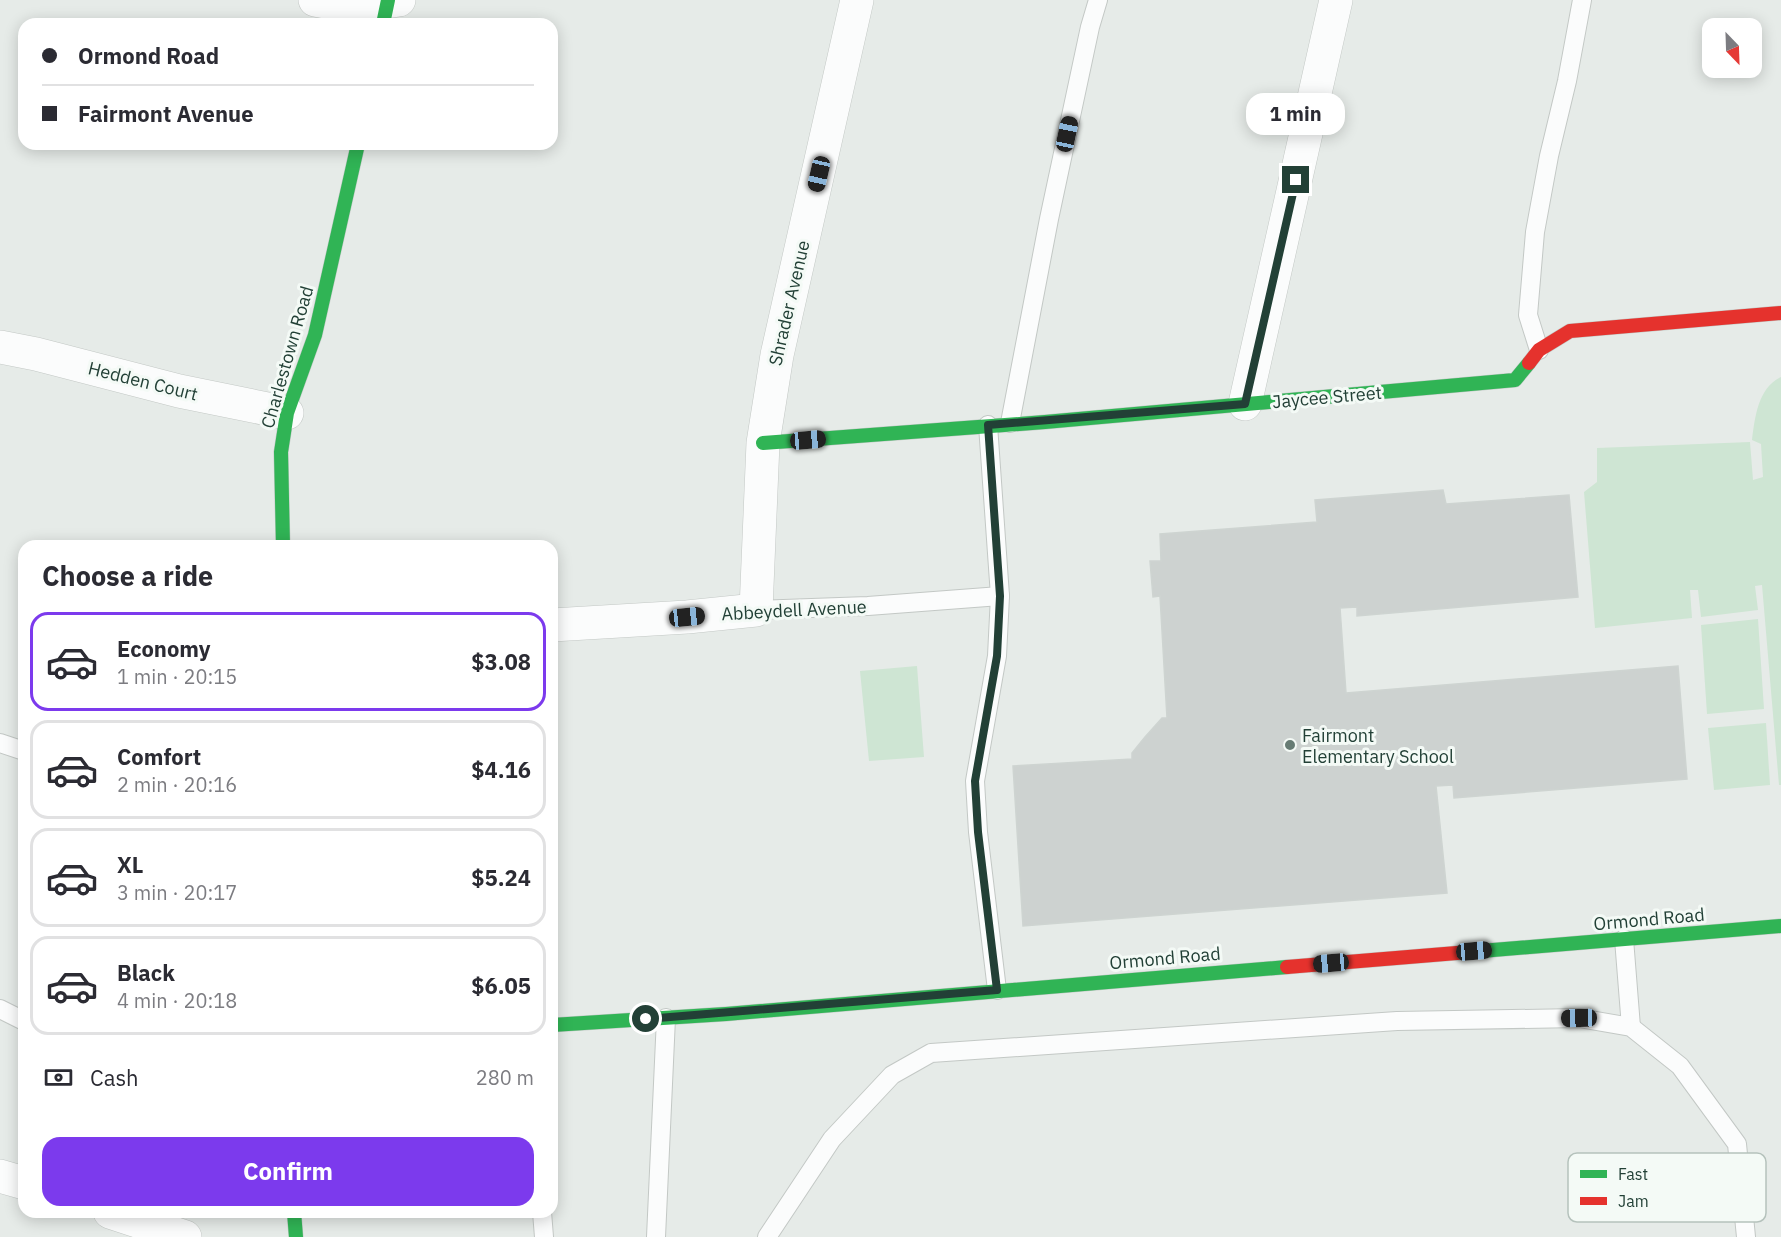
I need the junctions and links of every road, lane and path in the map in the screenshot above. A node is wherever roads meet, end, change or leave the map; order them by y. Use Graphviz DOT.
graph roads {
  1 [pos="315,0"];
  2 [pos="857,0"];
  3 [pos="1098,0"];
  4 [pos="1336,0"];
  5 [pos="1582,0"];
  6 [pos="389,7"];
  7 [pos="357,150"];
  8 [pos="1781,314"];
  9 [pos="0,347"];
  10 [pos="1539,350"];
  11 [pos="1245,404"];
  12 [pos="287,413"];
  13 [pos="1010,423"];
  14 [pos="988,425"];
  15 [pos="763,443"];
  16 [pos="283,540"];
  17 [pos="1000,596"];
  18 [pos="756,610"];
  19 [pos="558,625"];
  20 [pos="0,743"];
  21 [pos="18,749"];
  22 [pos="1781,926"];
  23 [pos="1624,939"];
  24 [pos="997,990"];
  25 [pos="0,1009"];
  26 [pos="18,1018"];
  27 [pos="666,1018"];
  28 [pos="558,1025"];
  29 [pos="1631,1027"];
  30 [pos="1738,1153"];
  31 [pos="0,1176"];
  32 [pos="18,1181"];
  33 [pos="128,1218"];
  34 [pos="294,1218"];
  35 [pos="542,1218"];
  36 [pos="1745,1222"];
  37 [pos="184,1237"];
  38 [pos="296,1237"];
  39 [pos="544,1237"];
  40 [pos="656,1237"];
  41 [pos="767,1237"];
  42 [pos="1746,1237"];
  1 -- 6 [label="street"];
  2 -- 15 [label="street, Shrader Avenue"];
  3 -- 13 [label="lane"];
  4 -- 11 [label="street"];
  5 -- 10 [label="lane"];
  7 -- 12 [label="street, Charlestown Road"];
  8 -- 10 [label="street, Jaycee Street"];
  9 -- 12 [label="street, Hedden Court"];
  10 -- 11 [label="street, Jaycee Street"];
  11 -- 13 [label="street, Jaycee Street"];
  12 -- 16 [label="street, Charlestown Road"];
  13 -- 14 [label="street, Jaycee Street"];
  14 -- 15 [label="street, Jaycee Street"];
  14 -- 17 [label="lane"];
  15 -- 18 [label="street, Shrader Avenue"];
  17 -- 18 [label="lane, Abbeydell Avenue"];
  17 -- 24 [label="lane"];
  18 -- 19 [label="street, Abbeydell Avenue"];
  20 -- 21 [label="lane"];
  22 -- 23 [label="street, Ormond Road"];
  23 -- 24 [label="street, Ormond Road"];
  23 -- 29 [label="lane"];
  24 -- 27 [label="street, Ormond Road"];
  25 -- 26 [label="lane"];
  27 -- 28 [label="street, Ormond Road"];
  27 -- 40 [label="lane"];
  29 -- 30 [label="lane"];
  29 -- 41 [label="lane"];
  31 -- 32 [label="street"];
  33 -- 37 [label="street"];
  34 -- 38 [label="street"];
  35 -- 39 [label="lane"];
  36 -- 42 [label="lane"];
}
